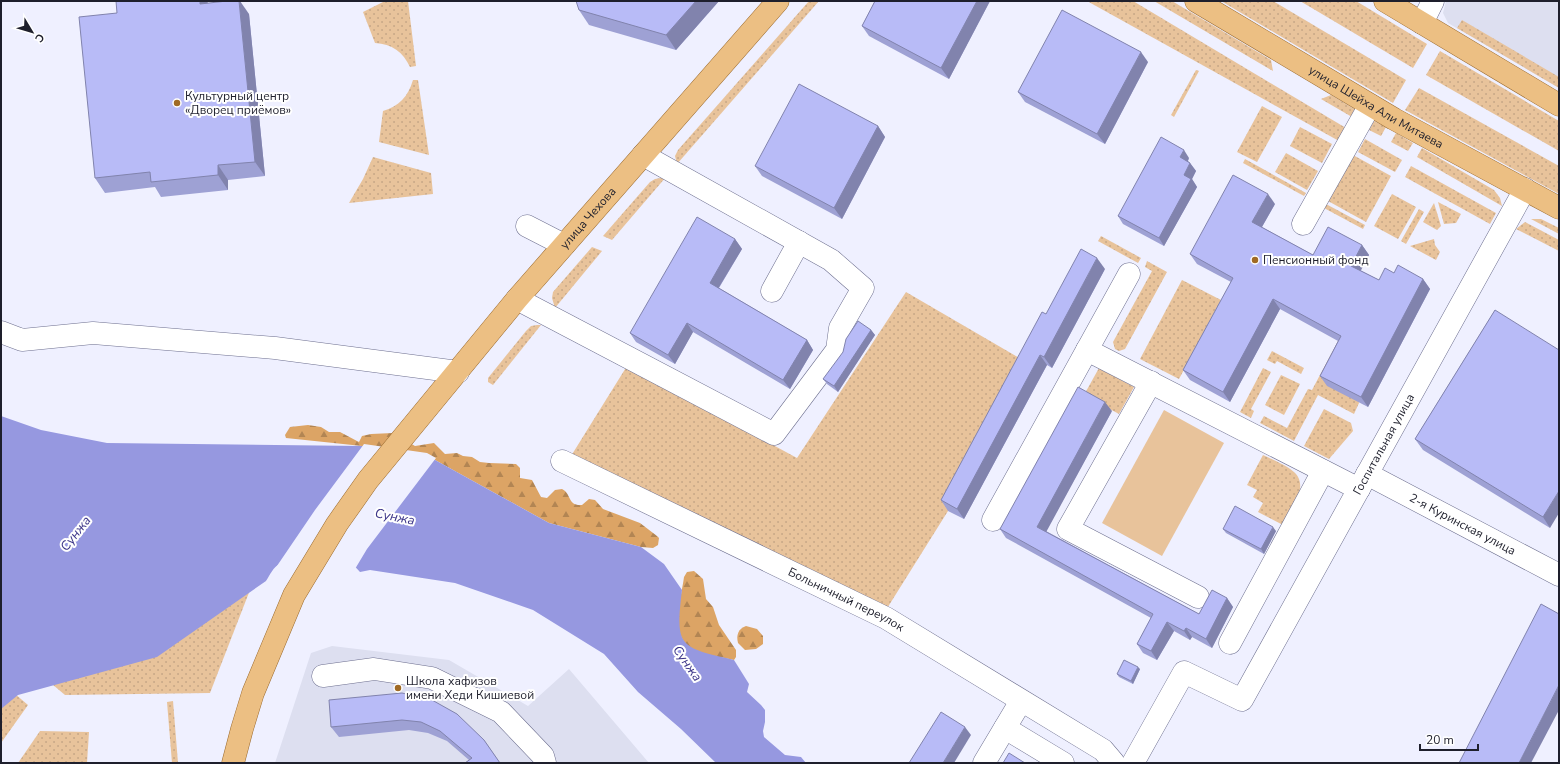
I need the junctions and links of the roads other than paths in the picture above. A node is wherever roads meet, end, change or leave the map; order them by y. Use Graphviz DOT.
graph roads {
  1 [pos="778,1"];
  2 [pos="1196,1"];
  3 [pos="1385,1"];
  4 [pos="1433,1"];
  5 [pos="1422,23"];
  6 [pos="1370,105"];
  7 [pos="1559,105"];
  8 [pos="643,155"];
  9 [pos="1525,189"];
  10 [pos="1559,208"];
  11 [pos="1303,224"];
  12 [pos="527,226"];
  13 [pos="799,242"];
  14 [pos="564,245"];
  15 [pos="1129,274"];
  16 [pos="772,291"];
  17 [pos="517,299"];
  18 [pos="1,332"];
  19 [pos="1087,350"];
  20 [pos="458,372"];
  21 [pos="1151,382"];
  22 [pos="562,461"];
  23 [pos="1323,471"];
  24 [pos="1363,482"];
  25 [pos="992,520"];
  26 [pos="1559,575"];
  27 [pos="1198,597"];
  28 [pos="1230,643"];
  29 [pos="323,676"];
  30 [pos="1021,701"];
  31 [pos="1005,728"];
  32 [pos="233,763"];
  33 [pos="546,763"];
  34 [pos="984,763"];
  35 [pos="1063,763"];
  36 [pos="1114,763"];
  37 [pos="1133,763"];
  1 -- 8 [label="main road, улица Чехова"];
  2 -- 6 [label="main road, улица Шейха Али Митаева"];
  3 -- 5 [label="main road"];
  4 -- 5 [label="street"];
  5 -- 7 [label="main road"];
  6 -- 9 [label="main road, улица Шейха Али Митаева"];
  6 -- 11 [label="street"];
  8 -- 13 [label="street"];
  8 -- 14 [label="main road, улица Чехова"];
  9 -- 10 [label="main road, улица Шейха Али Митаева"];
  9 -- 24 [label="street, Госпитальная улица"];
  12 -- 14 [label="street"];
  13 -- 16 [label="street"];
  13 -- 17 [label="street"];
  14 -- 17 [label="main road, улица Чехова"];
  15 -- 19 [label="street"];
  17 -- 20 [label="main road, улица Чехова"];
  18 -- 20 [label="street"];
  19 -- 21 [label="street, 2-я Куринская улица"];
  19 -- 25 [label="street"];
  20 -- 32 [label="main road, улица Чехова"];
  21 -- 23 [label="street, 2-я Куринская улица"];
  21 -- 27 [label="street"];
  22 -- 30 [label="street, Больничный переулок"];
  23 -- 24 [label="street, 2-я Куринская улица"];
  23 -- 28 [label="street"];
  24 -- 26 [label="street, 2-я Куринская улица"];
  24 -- 37 [label="street, Госпитальная улица"];
  29 -- 33 [label="street"];
  30 -- 31 [label="street"];
  30 -- 36 [label="street, Больничный переулок"];
  31 -- 34 [label="street"];
  31 -- 35 [label="street"];
}
